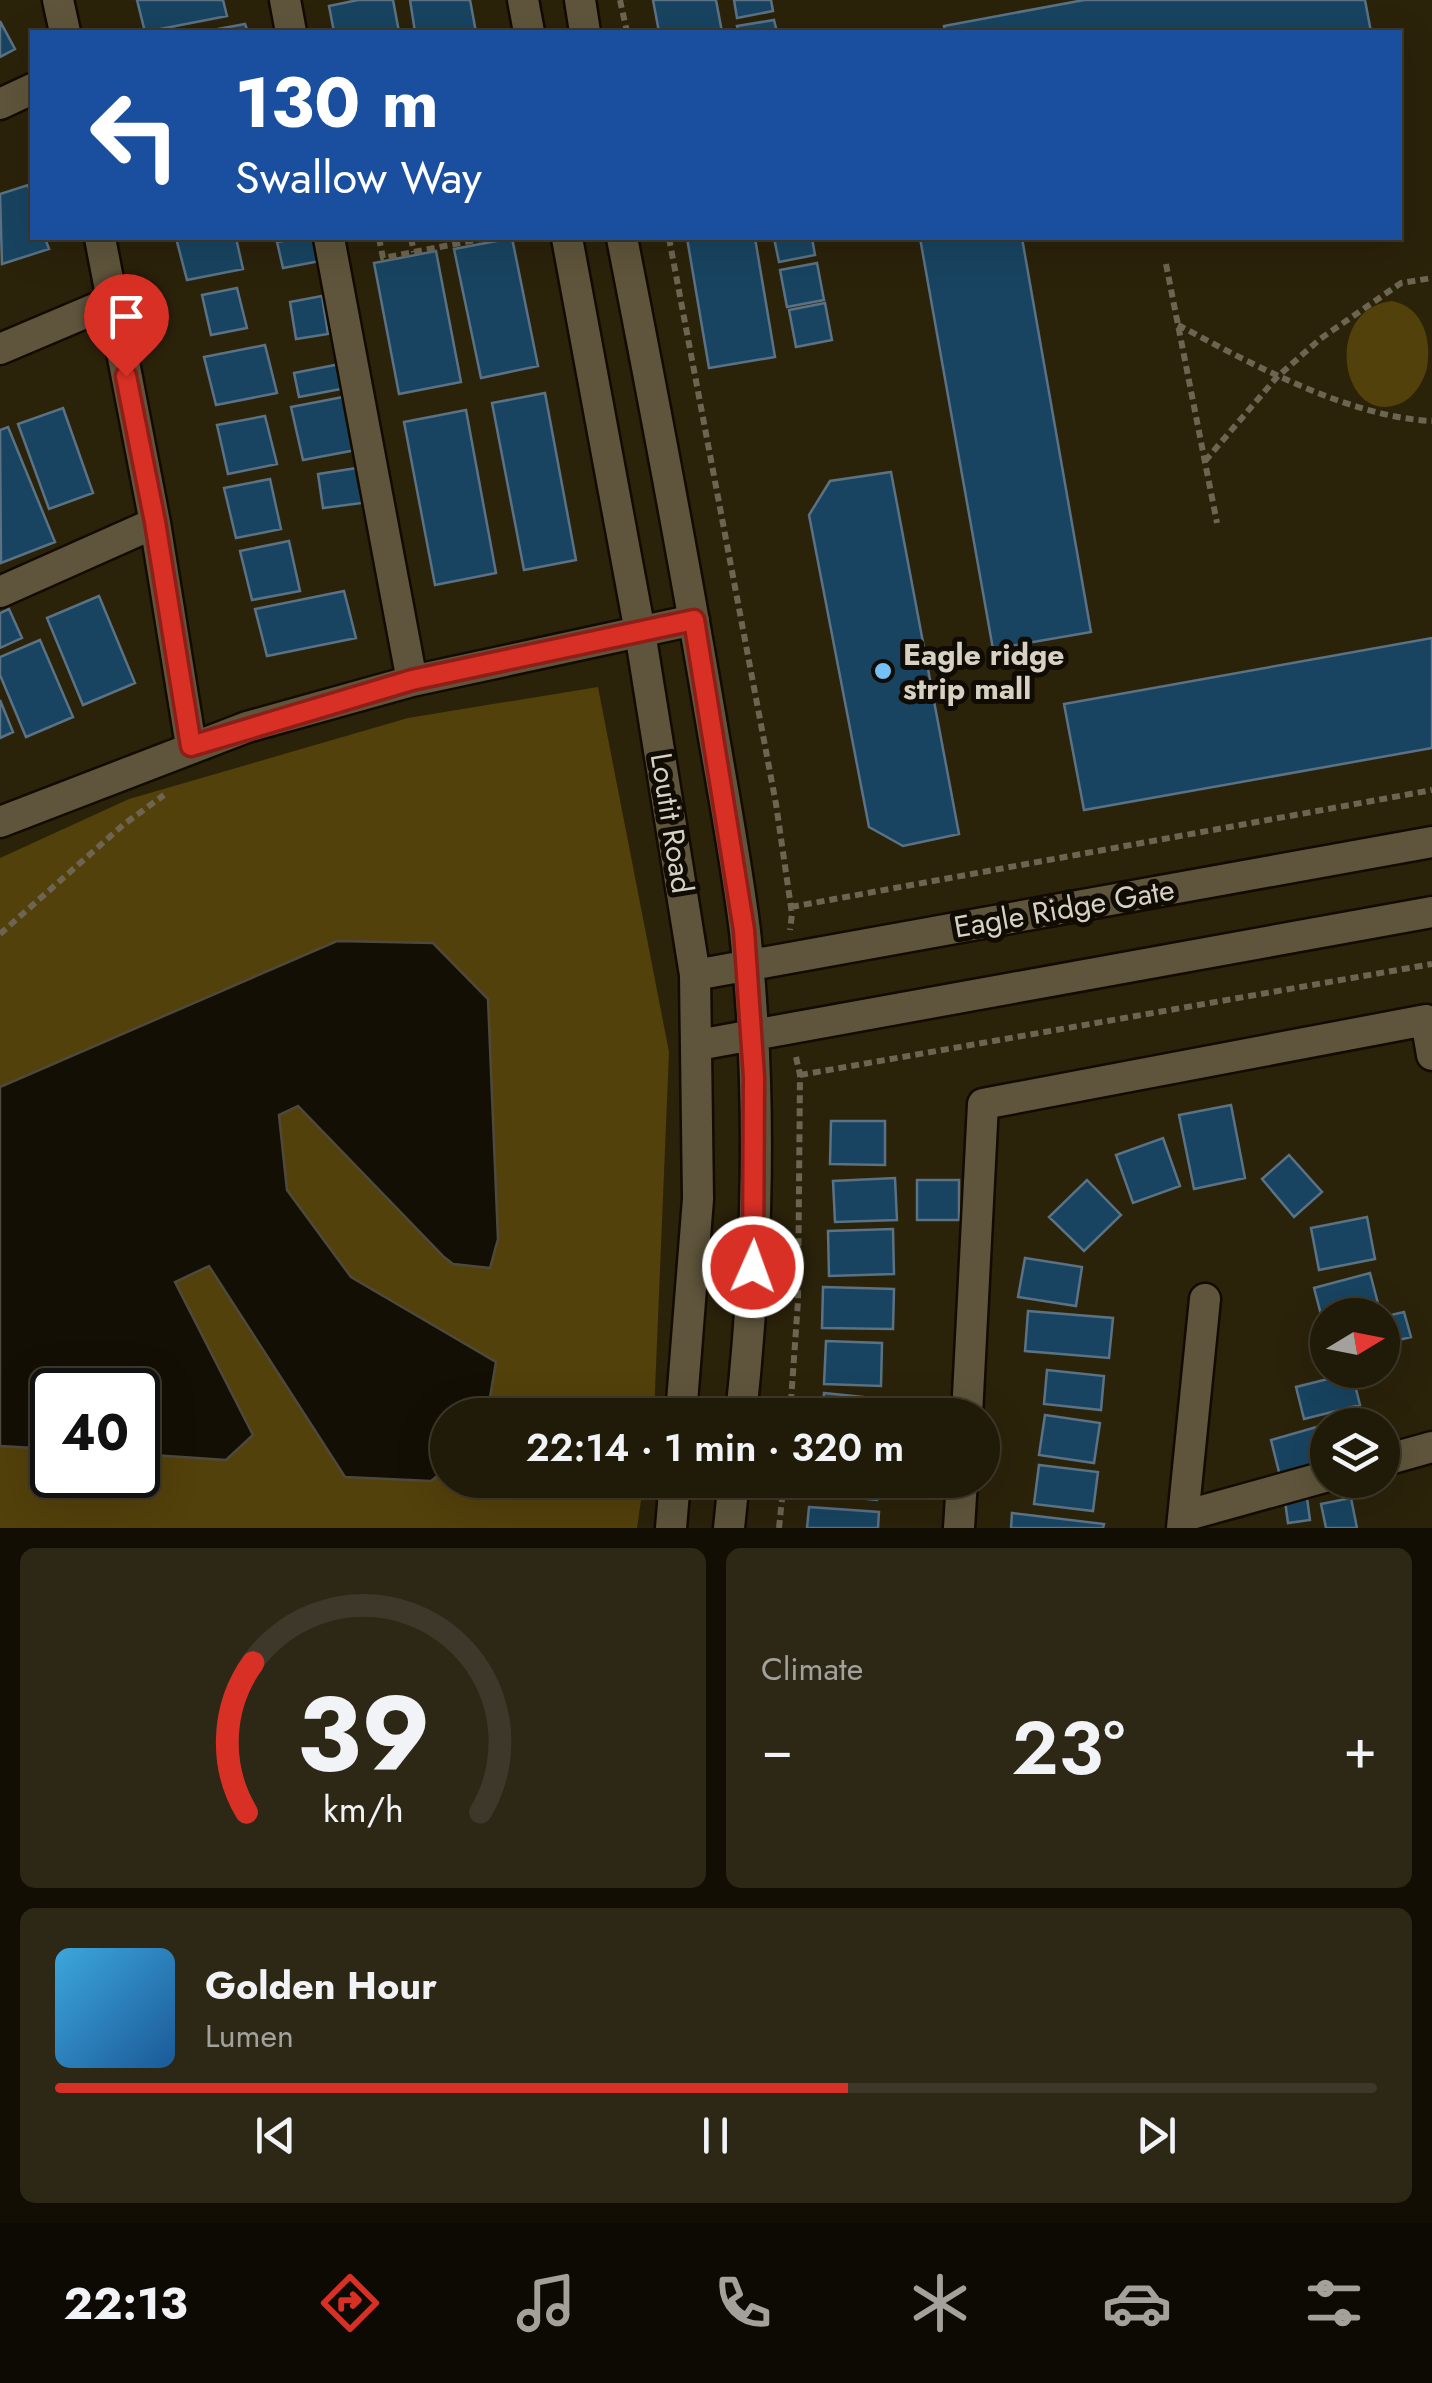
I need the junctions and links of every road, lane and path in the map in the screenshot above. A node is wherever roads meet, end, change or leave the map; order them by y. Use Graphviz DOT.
graph roads {
  1 [pos="58,0"];
  2 [pos="285,0"];
  3 [pos="523,0"];
  4 [pos="580,0"];
  5 [pos="620,0"];
  6 [pos="65,30"];
  7 [pos="291,30"];
  8 [pos="529,30"];
  9 [pos="585,30"];
  10 [pos="627,30"];
  11 [pos="30,91"];
  12 [pos="0,104"];
  13 [pos="100,240"];
  14 [pos="329,240"];
  15 [pos="379,240"];
  16 [pos="412,240"];
  17 [pos="476,240"];
  18 [pos="567,240"];
  19 [pos="622,240"];
  20 [pos="669,240"];
  21 [pos="414,252"];
  22 [pos="1166,264"];
  23 [pos="1432,278"];
  24 [pos="111,302"];
  25 [pos="1178,325"];
  26 [pos="0,349"];
  27 [pos="1277,377"];
  28 [pos="1432,421"];
  29 [pos="1204,461"];
  30 [pos="155,522"];
  31 [pos="1217,523"];
  32 [pos="0,592"];
  33 [pos="694,620"];
  34 [pos="640,632"];
  35 [pos="412,680"];
  36 [pos="191,746"];
  37 [pos="1432,790"];
  38 [pos="172,791"];
  39 [pos="0,822"];
  40 [pos="1432,842"];
  41 [pos="791,907"];
  42 [pos="1432,912"];
  43 [pos="790,924"];
  44 [pos="0,934"];
  45 [pos="1432,964"];
  46 [pos="747,965"];
  47 [pos="696,975"];
  48 [pos="752,1038"];
  49 [pos="698,1045"];
  50 [pos="1432,1055"];
  51 [pos="796,1059"];
  52 [pos="800,1075"];
  53 [pos="1205,1299"];
  54 [pos="683,1398"];
  55 [pos="743,1398"];
  56 [pos="791,1398"];
  57 [pos="968,1398"];
  58 [pos="1432,1448"];
  59 [pos="1400,1456"];
  60 [pos="1310,1482"];
  61 [pos="674,1498"];
  62 [pos="732,1498"];
  63 [pos="782,1498"];
  64 [pos="961,1498"];
  65 [pos="1183,1522"];
  66 [pos="671,1528"];
  67 [pos="729,1528"];
  68 [pos="779,1528"];
  69 [pos="959,1528"];
  1 -- 6 [label="street"];
  2 -- 7 [label="street"];
  3 -- 8 [label="street"];
  4 -- 9 [label="street"];
  5 -- 10 [label="path"];
  11 -- 12 [label="street"];
  13 -- 24 [label="street"];
  14 -- 35 [label="street"];
  15 -- 21 [label="path"];
  16 -- 21 [label="path"];
  17 -- 21 [label="path"];
  18 -- 34 [label="street, Loutit Road"];
  19 -- 33 [label="street, Loutit Road"];
  20 -- 41 [label="path"];
  22 -- 25 [label="path"];
  23 -- 27 [label="path"];
  24 -- 26 [label="street"];
  24 -- 30 [label="street"];
  25 -- 27 [label="path"];
  25 -- 29 [label="path"];
  27 -- 28 [label="path"];
  27 -- 29 [label="path"];
  29 -- 31 [label="path"];
  30 -- 32 [label="street"];
  30 -- 36 [label="street"];
  33 -- 34 [label="street"];
  33 -- 46 [label="street, Loutit Road"];
  34 -- 35 [label="street"];
  34 -- 47 [label="street, Loutit Road"];
  35 -- 36 [label="street"];
  36 -- 39 [label="street"];
  37 -- 41 [label="path"];
  38 -- 44 [label="path"];
  40 -- 46 [label="street, Eagle Ridge Gate"];
  41 -- 43 [label="path"];
  42 -- 48 [label="street"];
  45 -- 52 [label="path"];
  46 -- 47 [label="street, Eagle Ridge Gate"];
  46 -- 48 [label="street, Loutit Road"];
  47 -- 49 [label="street, Loutit Road"];
  48 -- 49 [label="street"];
  48 -- 55 [label="street, Loutit Road"];
  49 -- 54 [label="street, Loutit Road"];
  50 -- 57 [label="street"];
  51 -- 52 [label="path"];
  52 -- 56 [label="path"];
  53 -- 65 [label="street"];
  58 -- 59 [label="street"];
  60 -- 65 [label="street"];
  61 -- 66 [label="street"];
  62 -- 67 [label="street"];
  63 -- 68 [label="path"];
  64 -- 69 [label="street"];
}
